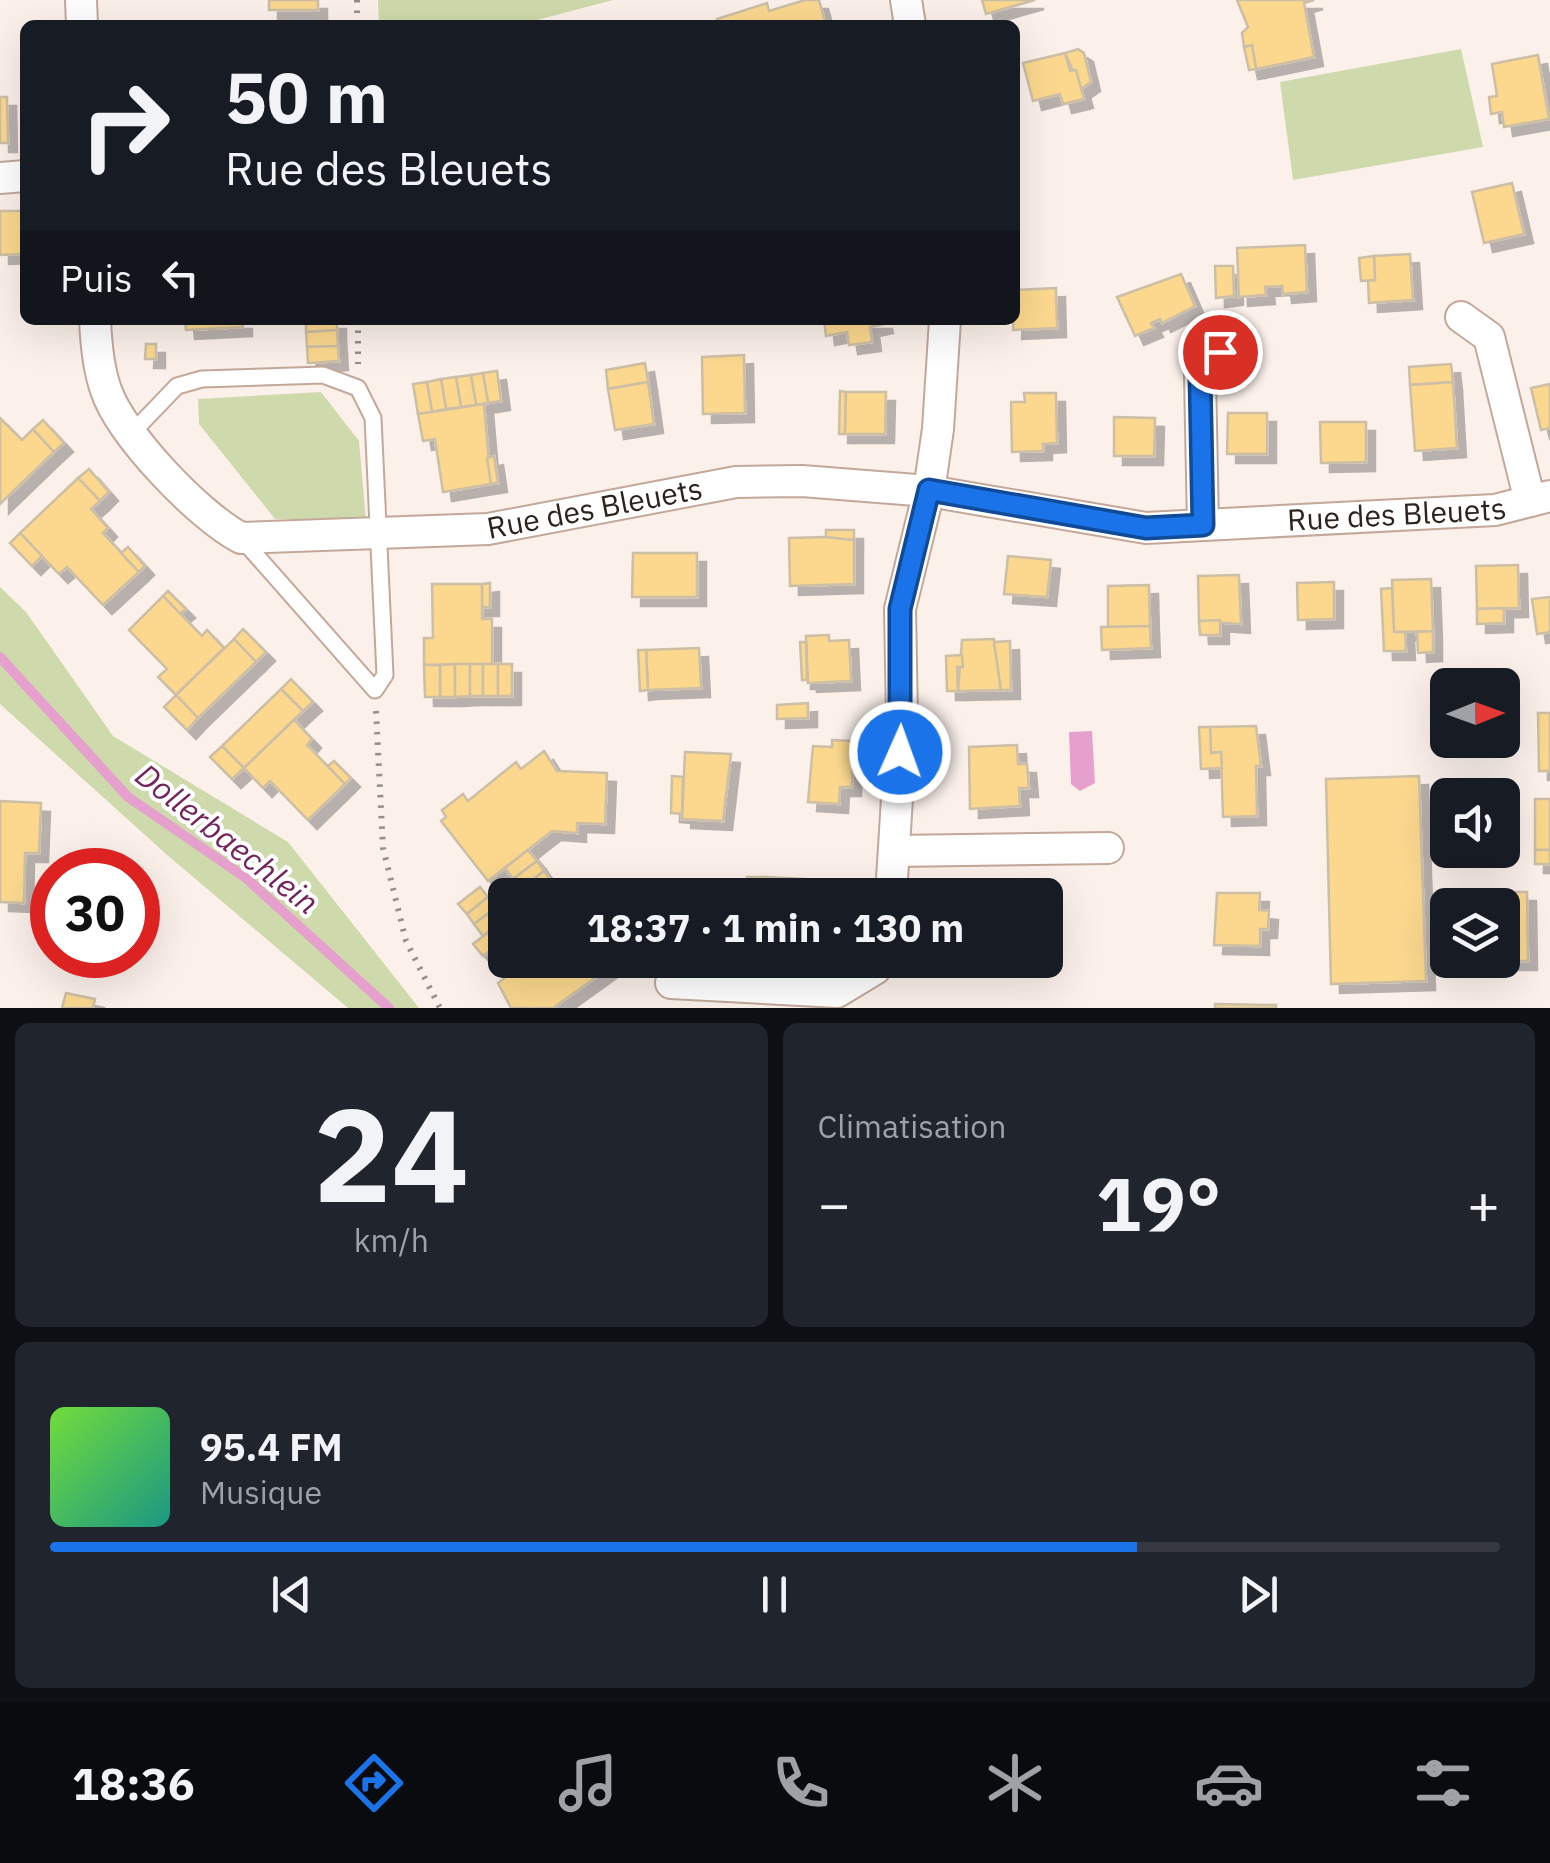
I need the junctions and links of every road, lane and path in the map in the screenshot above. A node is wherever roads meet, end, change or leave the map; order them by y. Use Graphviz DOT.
graph roads {
  1 [pos="1461,318"];
  2 [pos="358,325"];
  3 [pos="945,325"];
  4 [pos="95,329"];
  5 [pos="1220,352"];
  6 [pos="358,388"];
  7 [pos="131,434"];
  8 [pos="929,490"];
  9 [pos="1540,498"];
  10 [pos="1203,525"];
  11 [pos="378,533"];
  12 [pos="241,538"];
  13 [pos="375,690"];
  14 [pos="1108,848"];
  15 [pos="894,852"];
  16 [pos="892,878"];
  17 [pos="859,978"];
  18 [pos="671,983"];
  19 [pos="440,1008"];
  1 -- 9 [label="street, Rue des Bleuets"];
  2 -- 6 [label="path"];
  3 -- 8 [label="street"];
  4 -- 7 [label="street"];
  5 -- 10 [label="street"];
  6 -- 7 [label="lane"];
  6 -- 11 [label="lane"];
  7 -- 12 [label="street"];
  8 -- 10 [label="street, Rue des Bleuets"];
  8 -- 11 [label="street, Rue des Bleuets"];
  8 -- 15 [label="street"];
  9 -- 10 [label="street, Rue des Bleuets"];
  11 -- 12 [label="street, Rue des Bleuets"];
  11 -- 13 [label="lane"];
  12 -- 13 [label="lane"];
  13 -- 19 [label="path"];
  14 -- 15 [label="street"];
  15 -- 16 [label="street"];
  17 -- 18 [label="street"];
}
